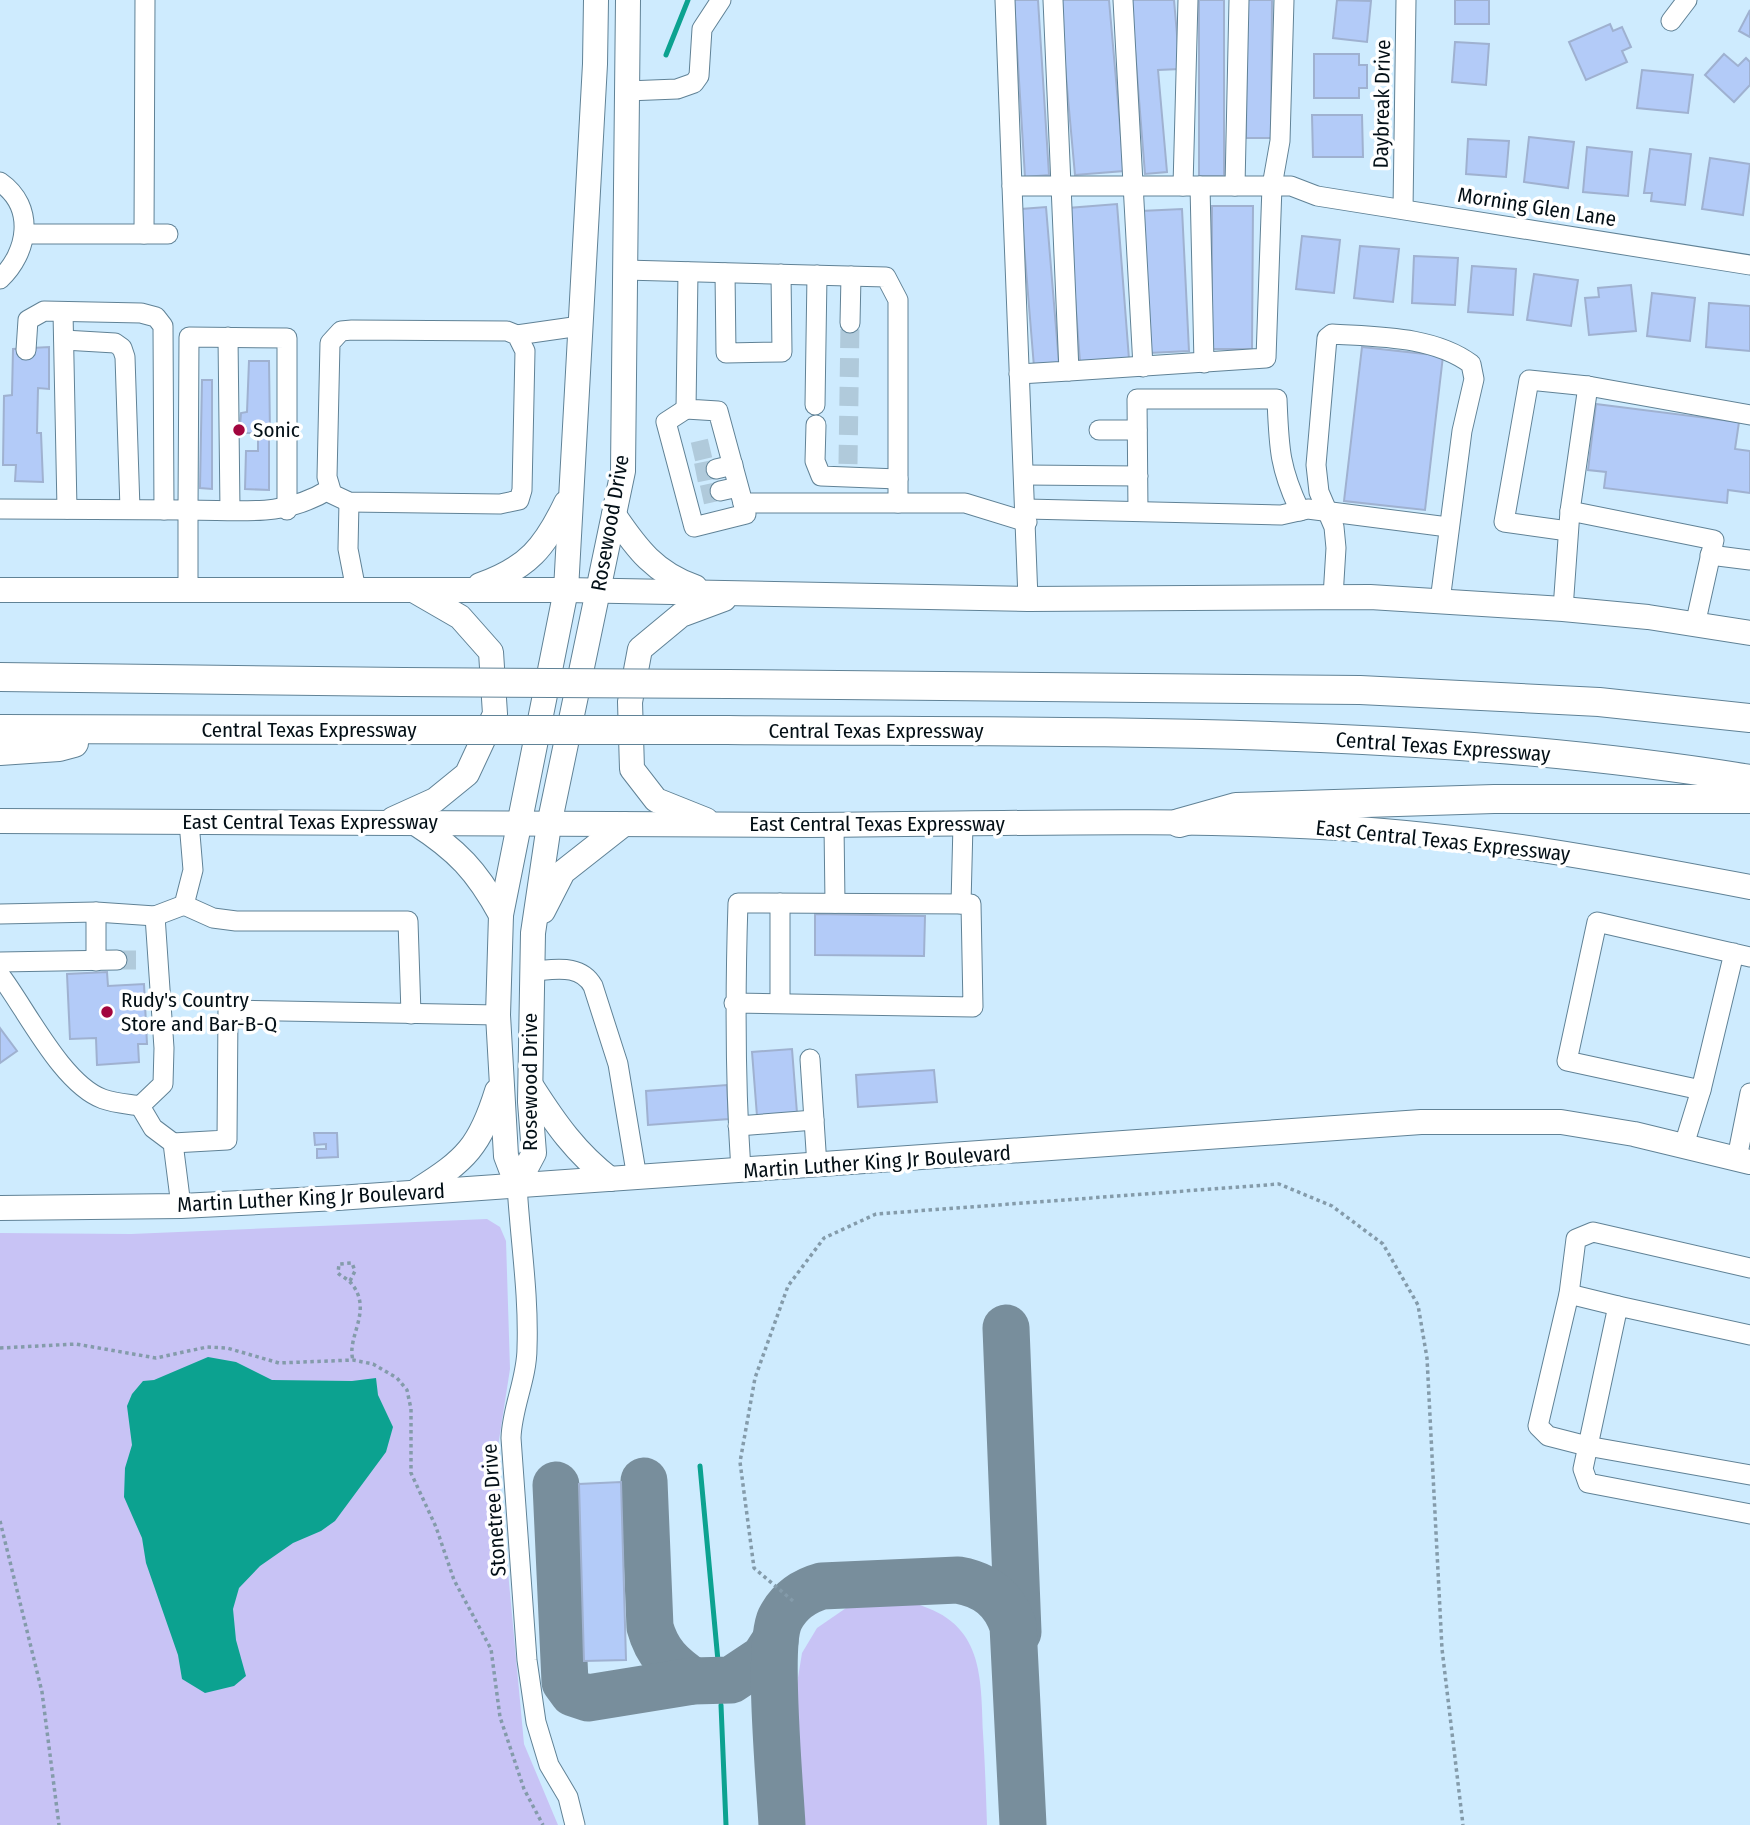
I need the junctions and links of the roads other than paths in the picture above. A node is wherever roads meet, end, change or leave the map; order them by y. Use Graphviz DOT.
graph roads {
  1 [pos="145,0"];
  2 [pos="596,0"];
  3 [pos="628,0"];
  4 [pos="721,0"];
  5 [pos="1005,0"];
  6 [pos="1053,0"];
  7 [pos="1123,0"];
  8 [pos="1188,0"];
  9 [pos="1239,0"];
  10 [pos="1284,0"];
  11 [pos="1406,0"];
  12 [pos="1687,0"];
  13 [pos="1671,21"];
  14 [pos="627,90"];
  15 [pos="0,183"];
  16 [pos="1012,186"];
  17 [pos="1061,186"];
  18 [pos="1135,186"];
  19 [pos="1192,186"];
  20 [pos="1235,186"];
  21 [pos="1272,186"];
  22 [pos="1403,209"];
  23 [pos="25,234"];
  24 [pos="144,234"];
  25 [pos="168,234"];
  26 [pos="1750,265"];
  27 [pos="625,270"];
  28 [pos="688,272"];
  29 [pos="725,273"];
  30 [pos="782,274"];
  31 [pos="817,275"];
  32 [pos="851,276"];
  33 [pos="0,279"];
  34 [pos="63,312"];
  35 [pos="850,323"];
  36 [pos="580,326"];
  37 [pos="517,335"];
  38 [pos="228,337"];
  39 [pos="64,340"];
  40 [pos="26,350"];
  41 [pos="1204,363"];
  42 [pos="1143,366"];
  43 [pos="1069,371"];
  44 [pos="1019,374"];
  45 [pos="1588,386"];
  46 [pos="815,405"];
  47 [pos="686,409"];
  48 [pos="1750,415"];
  49 [pos="816,425"];
  50 [pos="1099,430"];
  51 [pos="1137,430"];
  52 [pos="701,450"];
  53 [pos="1024,475"];
  54 [pos="1138,476"];
  55 [pos="898,479"];
  56 [pos="330,489"];
  57 [pos="571,492"];
  58 [pos="718,495"];
  59 [pos="349,502"];
  60 [pos="898,503"];
  61 [pos="0,509"];
  62 [pos="67,509"];
  63 [pos="130,509"];
  64 [pos="164,510"];
  65 [pos="188,510"];
  66 [pos="230,510"];
  67 [pos="287,510"];
  68 [pos="1138,511"];
  69 [pos="1300,511"];
  70 [pos="1570,511"];
  71 [pos="1329,512"];
  72 [pos="614,515"];
  73 [pos="1027,516"];
  74 [pos="1448,527"];
  75 [pos="1568,531"];
  76 [pos="1710,555"];
  77 [pos="1750,560"];
  78 [pos="0,590"];
  79 [pos="188,590"];
  80 [pos="356,590"];
  81 [pos="414,590"];
  82 [pos="464,590"];
  83 [pos="566,590"];
  84 [pos="599,591"];
  85 [pos="712,593"];
  86 [pos="738,593"];
  87 [pos="1333,597"];
  88 [pos="1028,599"];
  89 [pos="1440,601"];
  90 [pos="1563,609"];
  91 [pos="1695,625"];
  92 [pos="1750,633"];
  93 [pos="0,677"];
  94 [pos="1750,718"];
  95 [pos="0,729"];
  96 [pos="123,730"];
  97 [pos="0,751"];
  98 [pos="1750,779"];
  99 [pos="1750,799"];
  100 [pos="0,821"];
  101 [pos="190,822"];
  102 [pos="386,822"];
  103 [pos="414,823"];
  104 [pos="519,823"];
  105 [pos="1178,823"];
  106 [pos="624,824"];
  107 [pos="963,824"];
  108 [pos="549,825"];
  109 [pos="720,825"];
  110 [pos="834,825"];
  111 [pos="1750,887"];
  112 [pos="780,903"];
  113 [pos="835,903"];
  114 [pos="961,904"];
  115 [pos="184,905"];
  116 [pos="96,912"];
  117 [pos="0,914"];
  118 [pos="501,915"];
  119 [pos="155,916"];
  120 [pos="533,933"];
  121 [pos="1742,955"];
  122 [pos="117,960"];
  123 [pos="96,961"];
  124 [pos="0,962"];
  125 [pos="531,971"];
  126 [pos="0,975"];
  127 [pos="734,1003"];
  128 [pos="780,1003"];
  129 [pos="411,1014"];
  130 [pos="498,1015"];
  131 [pos="810,1059"];
  132 [pos="501,1077"];
  133 [pos="531,1086"];
  134 [pos="1701,1090"];
  135 [pos="1750,1093"];
  136 [pos="140,1106"];
  137 [pos="814,1120"];
  138 [pos="738,1126"];
  139 [pos="173,1143"];
  140 [pos="1684,1146"];
  141 [pos="1743,1160"];
  142 [pos="817,1166"];
  143 [pos="741,1171"];
  144 [pos="637,1178"];
  145 [pos="610,1180"];
  146 [pos="517,1185"];
  147 [pos="414,1193"];
  148 [pos="181,1206"];
  149 [pos="0,1208"];
  150 [pos="1750,1268"];
  151 [pos="1569,1294"];
  152 [pos="1618,1306"];
  153 [pos="1750,1335"];
  154 [pos="1587,1446"];
  155 [pos="1750,1475"];
  156 [pos="1750,1514"];
  157 [pos="575,1825"];
  1 -- 24 [label="street"];
  2 -- 36 [label="main road, Rosewood Drive"];
  3 -- 14 [label="main road, Rosewood Drive"];
  4 -- 14 [label="street"];
  5 -- 16 [label="street"];
  6 -- 17 [label="street"];
  7 -- 18 [label="street"];
  8 -- 19 [label="street"];
  9 -- 20 [label="street"];
  10 -- 21 [label="street"];
  11 -- 22 [label="street, Daybreak Drive"];
  12 -- 13 [label="street"];
  14 -- 27 [label="main road, Rosewood Drive"];
  15 -- 23 [label="street"];
  16 -- 17 [label="street, Morning Glen Lane"];
  16 -- 44 [label="street"];
  17 -- 18 [label="street, Morning Glen Lane"];
  17 -- 43 [label="street"];
  18 -- 19 [label="street, Morning Glen Lane"];
  18 -- 42 [label="street"];
  19 -- 20 [label="street, Morning Glen Lane"];
  19 -- 41 [label="street"];
  20 -- 21 [label="street, Morning Glen Lane"];
  21 -- 22 [label="street, Morning Glen Lane"];
  21 -- 41 [label="street"];
  22 -- 26 [label="street, Morning Glen Lane"];
  23 -- 24 [label="street"];
  23 -- 33 [label="street"];
  24 -- 25 [label="street"];
  27 -- 28 [label="street"];
  27 -- 72 [label="main road, Rosewood Drive"];
  28 -- 29 [label="street"];
  28 -- 47 [label="street"];
  29 -- 30 [label="street"];
  29 -- 30 [label="street"];
  30 -- 31 [label="street"];
  31 -- 32 [label="street"];
  31 -- 46 [label="street"];
  32 -- 35 [label="street"];
  32 -- 55 [label="street"];
  34 -- 39 [label="street"];
  34 -- 40 [label="street"];
  34 -- 64 [label="street"];
  36 -- 37 [label="street"];
  36 -- 57 [label="main road, Rosewood Drive"];
  37 -- 56 [label="street"];
  37 -- 59 [label="street"];
  38 -- 65 [label="street"];
  38 -- 66 [label="street"];
  38 -- 67 [label="street"];
  39 -- 62 [label="street"];
  39 -- 63 [label="street"];
  41 -- 42 [label="street"];
  42 -- 43 [label="street"];
  43 -- 44 [label="street"];
  44 -- 53 [label="street"];
  45 -- 48 [label="street"];
  45 -- 70 [label="street"];
  45 -- 75 [label="street"];
  47 -- 52 [label="street"];
  47 -- 52 [label="street"];
  49 -- 55 [label="street"];
  50 -- 51 [label="street"];
  51 -- 54 [label="street"];
  51 -- 69 [label="street"];
  52 -- 58 [label="street"];
  52 -- 58 [label="street"];
  53 -- 54 [label="street"];
  53 -- 73 [label="street"];
  54 -- 68 [label="street"];
  55 -- 60 [label="street"];
  56 -- 59 [label="street"];
  56 -- 67 [label="street"];
  57 -- 82 [label="main road"];
  57 -- 83 [label="main road, Rosewood Drive"];
  58 -- 60 [label="street"];
  59 -- 80 [label="street"];
  60 -- 73 [label="street"];
  61 -- 62 [label="street"];
  62 -- 63 [label="street"];
  63 -- 64 [label="street"];
  64 -- 65 [label="street"];
  65 -- 66 [label="street"];
  65 -- 79 [label="street"];
  66 -- 67 [label="street"];
  68 -- 69 [label="street"];
  68 -- 73 [label="street"];
  69 -- 71 [label="street"];
  70 -- 75 [label="street"];
  70 -- 76 [label="street"];
  71 -- 74 [label="street"];
  71 -- 74 [label="street"];
  71 -- 87 [label="street"];
  72 -- 84 [label="main road, Rosewood Drive"];
  72 -- 85 [label="main road"];
  73 -- 88 [label="street"];
  74 -- 89 [label="street"];
  75 -- 90 [label="street"];
  76 -- 77 [label="street"];
  76 -- 91 [label="street"];
  78 -- 79 [label="main road"];
  79 -- 80 [label="main road"];
  80 -- 81 [label="main road"];
  81 -- 82 [label="main road"];
  81 -- 102 [label="main road"];
  82 -- 83 [label="main road"];
  83 -- 84 [label="main road"];
  83 -- 104 [label="main road, Rosewood Drive"];
  84 -- 85 [label="main road"];
  84 -- 108 [label="main road, Rosewood Drive"];
  85 -- 86 [label="main road"];
  86 -- 88 [label="main road"];
  86 -- 109 [label="main road"];
  87 -- 88 [label="main road"];
  87 -- 89 [label="main road"];
  89 -- 90 [label="main road"];
  90 -- 91 [label="main road"];
  91 -- 92 [label="main road"];
  93 -- 94 [label="highway, bridge"];
  95 -- 96 [label="highway, Central Texas Expressway"];
  96 -- 97 [label="highway"];
  96 -- 98 [label="highway, Central Texas Expressway, bridge"];
  99 -- 105 [label="highway"];
  100 -- 101 [label="main road, East Central Texas Expressway"];
  101 -- 102 [label="main road, East Central Texas Expressway"];
  101 -- 115 [label="street"];
  102 -- 103 [label="main road, East Central Texas Expressway"];
  103 -- 104 [label="main road, East Central Texas Expressway"];
  103 -- 118 [label="main road"];
  104 -- 108 [label="main road, East Central Texas Expressway"];
  104 -- 118 [label="main road, Rosewood Drive"];
  105 -- 107 [label="main road, East Central Texas Expressway"];
  105 -- 111 [label="main road, East Central Texas Expressway"];
  106 -- 108 [label="main road, East Central Texas Expressway"];
  106 -- 109 [label="main road, East Central Texas Expressway"];
  106 -- 120 [label="main road"];
  107 -- 110 [label="main road, East Central Texas Expressway"];
  107 -- 114 [label="street"];
  108 -- 120 [label="main road, Rosewood Drive"];
  109 -- 110 [label="main road, East Central Texas Expressway"];
  110 -- 113 [label="street"];
  112 -- 113 [label="street"];
  112 -- 127 [label="street"];
  112 -- 128 [label="street"];
  113 -- 114 [label="street"];
  114 -- 128 [label="street"];
  115 -- 119 [label="street"];
  115 -- 129 [label="street"];
  116 -- 117 [label="street"];
  116 -- 119 [label="street"];
  116 -- 123 [label="street"];
  118 -- 130 [label="main road, Rosewood Drive"];
  119 -- 136 [label="street"];
  120 -- 125 [label="main road, Rosewood Drive"];
  121 -- 134 [label="street"];
  121 -- 134 [label="street"];
  122 -- 123 [label="street"];
  123 -- 124 [label="street"];
  125 -- 133 [label="main road, Rosewood Drive"];
  125 -- 144 [label="street"];
  126 -- 136 [label="street"];
  127 -- 128 [label="street"];
  127 -- 138 [label="street"];
  129 -- 130 [label="street"];
  129 -- 139 [label="street"];
  130 -- 132 [label="main road, Rosewood Drive"];
  131 -- 137 [label="street"];
  132 -- 146 [label="main road, Rosewood Drive"];
  132 -- 147 [label="main road"];
  133 -- 145 [label="main road"];
  133 -- 146 [label="main road, Rosewood Drive"];
  134 -- 140 [label="street"];
  135 -- 141 [label="street"];
  136 -- 139 [label="street"];
  137 -- 138 [label="street"];
  137 -- 142 [label="street"];
  138 -- 143 [label="street"];
  139 -- 148 [label="street"];
  140 -- 141 [label="main road, Martin Luther King Jr Boulevard"];
  140 -- 142 [label="main road, Martin Luther King Jr Boulevard"];
  142 -- 143 [label="main road, Martin Luther King Jr Boulevard"];
  143 -- 144 [label="main road, Martin Luther King Jr Boulevard"];
  144 -- 145 [label="main road, Martin Luther King Jr Boulevard"];
  145 -- 146 [label="main road, Martin Luther King Jr Boulevard"];
  146 -- 147 [label="main road, Martin Luther King Jr Boulevard"];
  146 -- 157 [label="street, Stonetree Drive"];
  147 -- 148 [label="main road, Martin Luther King Jr Boulevard"];
  148 -- 149 [label="main road, Martin Luther King Jr Boulevard"];
  150 -- 151 [label="street"];
  151 -- 152 [label="street"];
  151 -- 154 [label="street"];
  152 -- 153 [label="street"];
  152 -- 154 [label="street"];
  154 -- 155 [label="street"];
  154 -- 156 [label="street"];
}
